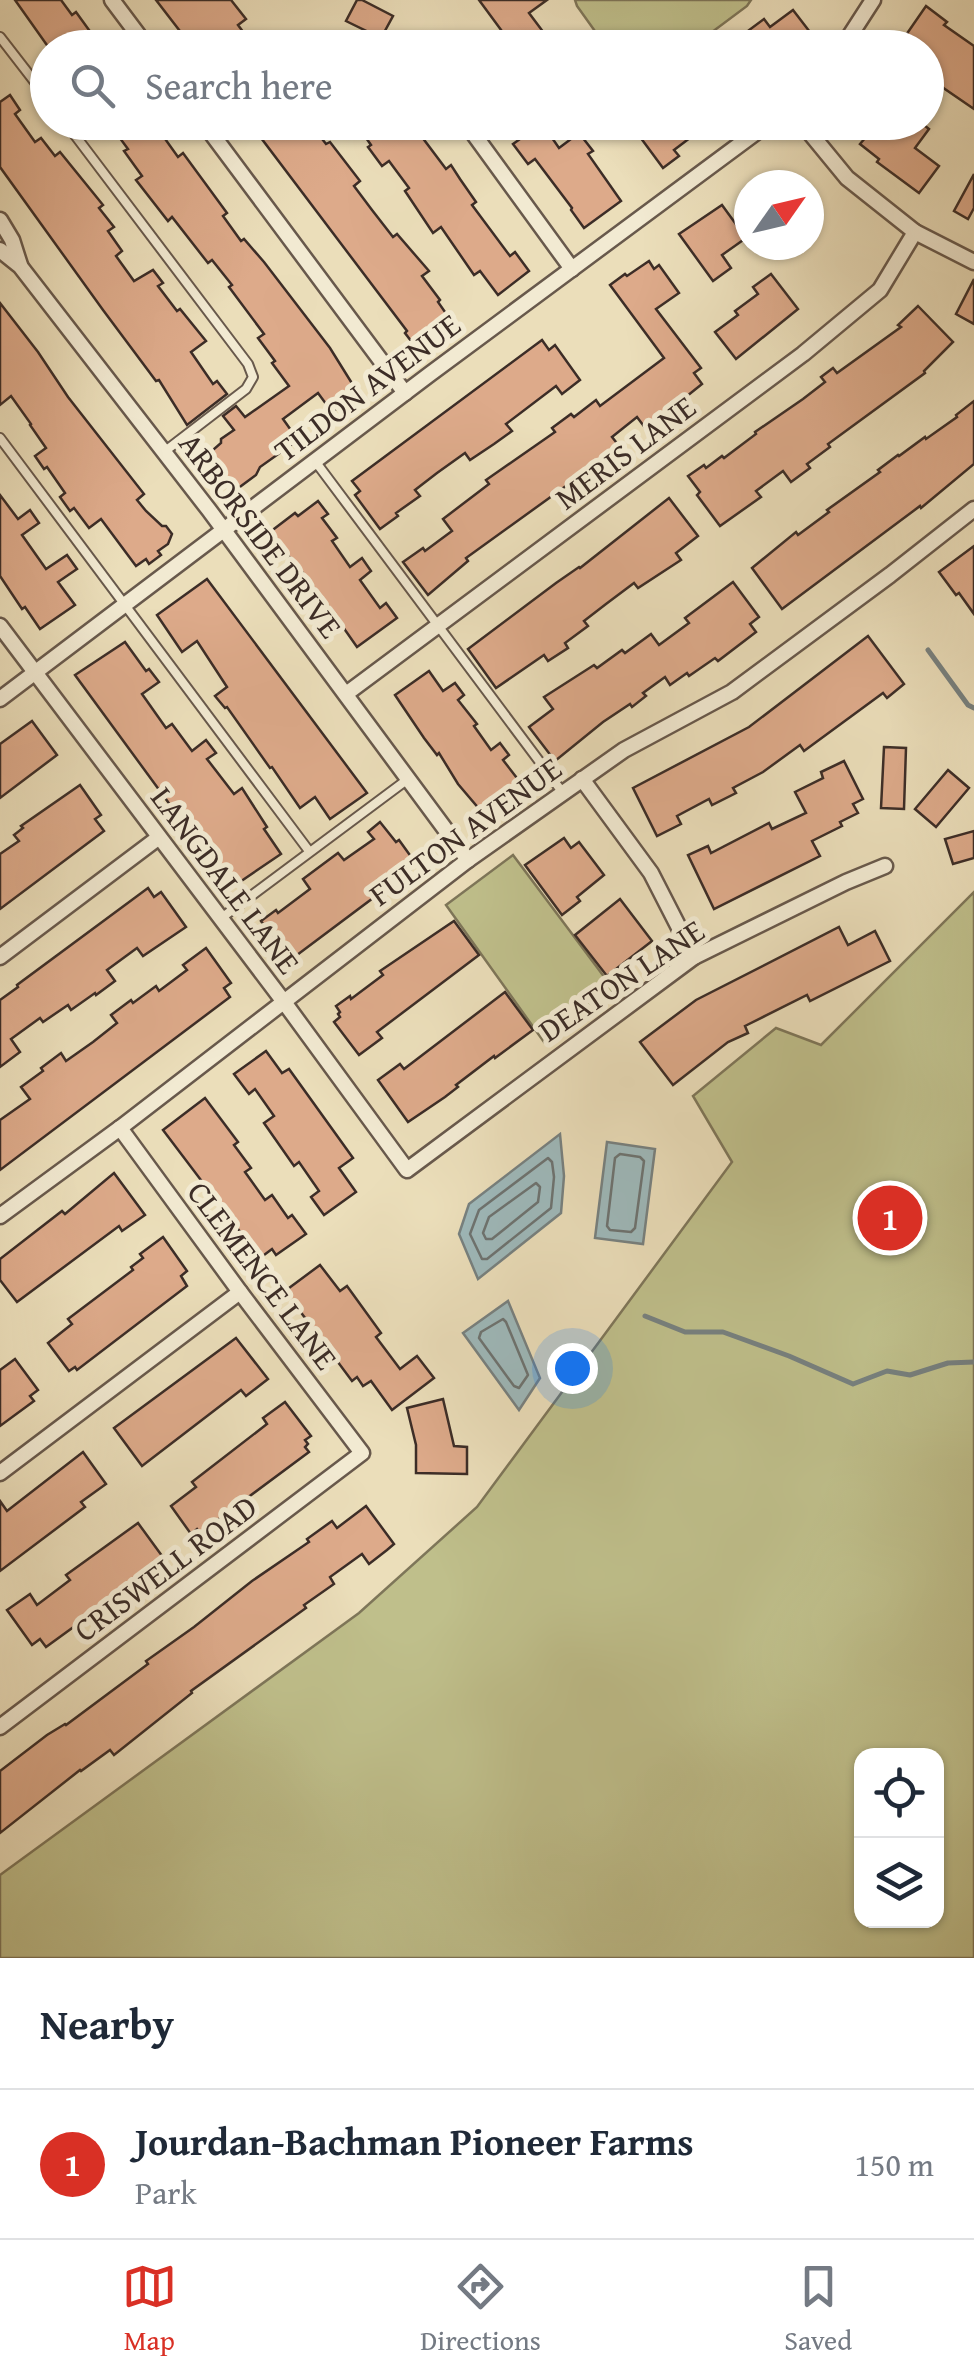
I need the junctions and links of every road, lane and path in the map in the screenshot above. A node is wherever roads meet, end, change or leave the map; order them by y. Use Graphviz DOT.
graph roads {
  1 [pos="112,0"];
  2 [pos="873,0"];
  3 [pos="134,30"];
  4 [pos="854,30"];
  5 [pos="0,36"];
  6 [pos="30,75"];
  7 [pos="79,140"];
  8 [pos="217,140"];
  9 [pos="478,140"];
  10 [pos="746,140"];
  11 [pos="816,140"];
  12 [pos="0,220"];
  13 [pos="914,232"];
  14 [pos="0,250"];
  15 [pos="974,262"];
  16 [pos="20,266"];
  17 [pos="572,268"];
  18 [pos="405,393"];
  19 [pos="0,438"];
  20 [pos="164,452"];
  21 [pos="315,461"];
  22 [pos="974,509"];
  23 [pos="224,530"];
  24 [pos="125,605"];
  25 [pos="0,626"];
  26 [pos="439,626"];
  27 [pos="36,673"];
  28 [pos="346,694"];
  29 [pos="0,700"];
  30 [pos="408,779"];
  31 [pos="582,779"];
  32 [pos="563,792"];
  33 [pos="158,838"];
  34 [pos="309,851"];
  35 [pos="468,860"];
  36 [pos="885,866"];
  37 [pos="220,919"];
  38 [pos="0,957"];
  39 [pos="694,957"];
  40 [pos="284,1002"];
  41 [pos="120,1128"];
  42 [pos="406,1170"];
  43 [pos="0,1216"];
  44 [pos="240,1292"];
  45 [pos="362,1453"];
  46 [pos="0,1473"];
  47 [pos="0,1727"];
  1 -- 3 [label="street"];
  2 -- 4 [label="street"];
  5 -- 6 [label="lane"];
  7 -- 20 [label="lane"];
  8 -- 18 [label="street"];
  9 -- 17 [label="street"];
  10 -- 17 [label="street, TILDON AVENUE"];
  11 -- 13 [label="street"];
  12 -- 16 [label="street"];
  13 -- 15 [label="street"];
  13 -- 26 [label="street, MERIS LANE"];
  14 -- 16 [label="street, ARBORSIDE DRIVE"];
  16 -- 20 [label="street, ARBORSIDE DRIVE"];
  17 -- 18 [label="street, TILDON AVENUE"];
  18 -- 21 [label="street, TILDON AVENUE"];
  19 -- 24 [label="lane"];
  20 -- 23 [label="street, ARBORSIDE DRIVE"];
  21 -- 23 [label="street, TILDON AVENUE"];
  21 -- 26 [label="lane"];
  22 -- 31 [label="street, FULTON AVENUE"];
  23 -- 24 [label="street, TILDON AVENUE"];
  23 -- 28 [label="street, ARBORSIDE DRIVE"];
  24 -- 27 [label="street, TILDON AVENUE"];
  24 -- 34 [label="lane"];
  25 -- 27 [label="street, LANGDALE LANE"];
  26 -- 28 [label="street, MERIS LANE"];
  26 -- 32 [label="lane"];
  27 -- 29 [label="street, TILDON AVENUE"];
  27 -- 33 [label="street, LANGDALE LANE"];
  28 -- 30 [label="street, ARBORSIDE DRIVE"];
  30 -- 34 [label="lane"];
  30 -- 35 [label="street, ARBORSIDE DRIVE"];
  31 -- 32 [label="street, FULTON AVENUE"];
  31 -- 39 [label="street"];
  32 -- 35 [label="street, FULTON AVENUE"];
  33 -- 37 [label="street, LANGDALE LANE"];
  33 -- 38 [label="street"];
  34 -- 37 [label="lane"];
  35 -- 40 [label="street, FULTON AVENUE"];
  36 -- 39 [label="street, DEATON LANE"];
  37 -- 40 [label="street, LANGDALE LANE"];
  39 -- 42 [label="street, DEATON LANE"];
  40 -- 41 [label="street, FULTON AVENUE"];
  40 -- 42 [label="street, LANGDALE LANE"];
  41 -- 43 [label="street, FULTON AVENUE"];
  41 -- 44 [label="street, CLEMENCE LANE"];
  44 -- 45 [label="street, CLEMENCE LANE"];
  44 -- 46 [label="street"];
  45 -- 47 [label="street, CRISWELL ROAD"];
}
